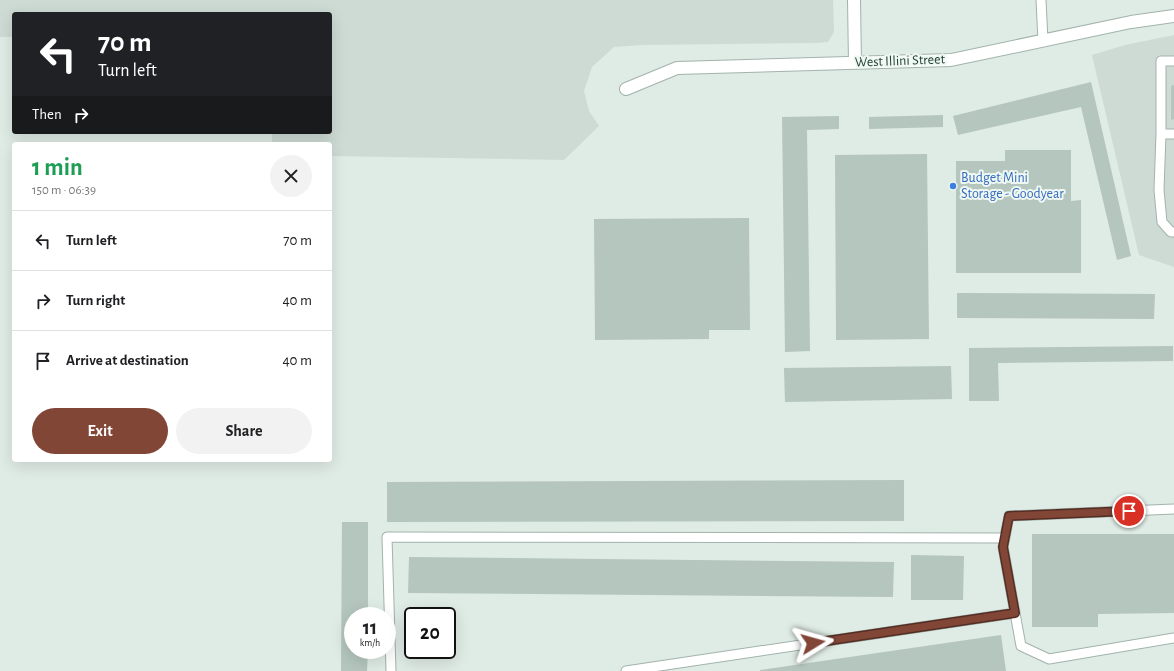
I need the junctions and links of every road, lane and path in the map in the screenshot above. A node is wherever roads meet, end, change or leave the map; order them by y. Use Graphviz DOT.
graph roads {
  1 [pos="854,0"];
  2 [pos="1041,0"];
  3 [pos="1174,16"];
  4 [pos="1043,41"];
  5 [pos="1174,61"];
  6 [pos="855,63"];
  7 [pos="626,89"];
  8 [pos="1162,134"];
  9 [pos="1174,134"];
  10 [pos="1174,232"];
  11 [pos="1174,509"];
  12 [pos="1005,538"];
  13 [pos="1015,613"];
  14 [pos="1174,638"];
  15 [pos="391,671"];
  16 [pos="626,671"];
  1 -- 6 [label="street"];
  2 -- 4 [label="lane"];
  3 -- 4 [label="street, West Illini Street"];
  4 -- 6 [label="street, West Illini Street"];
  5 -- 8 [label="lane"];
  6 -- 7 [label="street, West Illini Street"];
  8 -- 9 [label="lane"];
  8 -- 10 [label="lane"];
  11 -- 12 [label="lane"];
  12 -- 13 [label="lane"];
  12 -- 15 [label="lane"];
  13 -- 14 [label="lane"];
  13 -- 16 [label="lane"];
}
